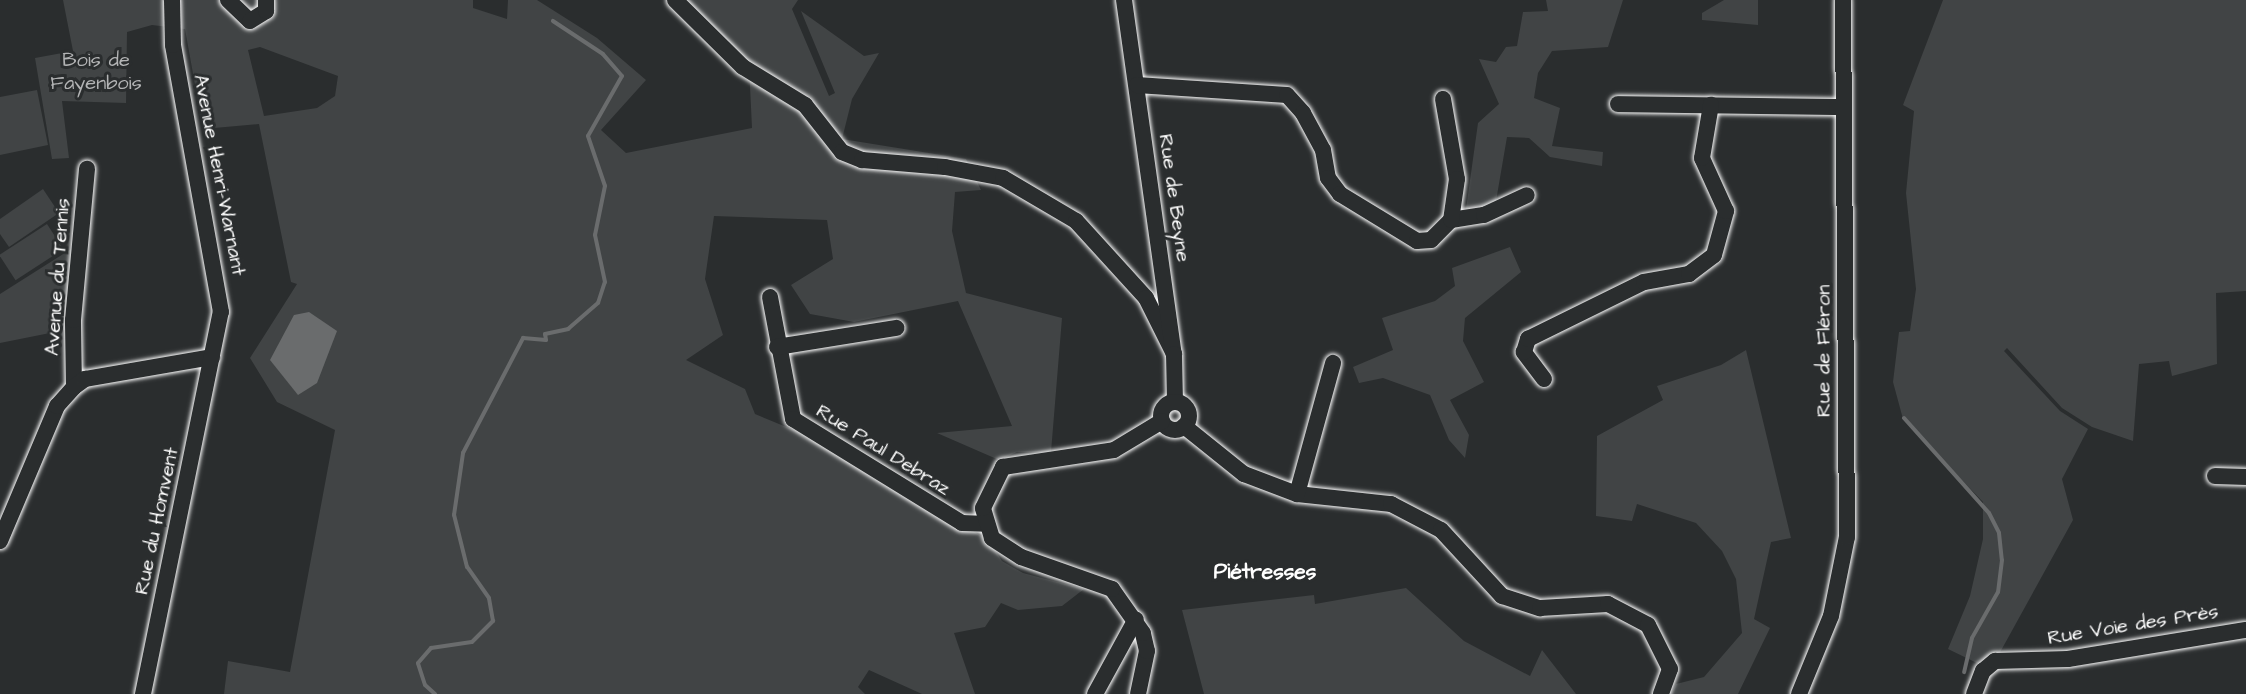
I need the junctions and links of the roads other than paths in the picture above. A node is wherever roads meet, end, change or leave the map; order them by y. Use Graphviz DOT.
graph roads {
  1 [pos="172,0"];
  2 [pos="228,0"];
  3 [pos="266,0"];
  4 [pos="675,0"];
  5 [pos="1124,0"];
  6 [pos="1843,0"];
  7 [pos="1137,85"];
  8 [pos="1443,99"];
  9 [pos="1618,104"];
  10 [pos="1711,105"];
  11 [pos="1844,107"];
  12 [pos="87,169"];
  13 [pos="1527,195"];
  14 [pos="1451,220"];
  15 [pos="770,297"];
  16 [pos="896,328"];
  17 [pos="777,347"];
  18 [pos="1174,354"];
  19 [pos="212,357"];
  20 [pos="1333,363"];
  21 [pos="1544,379"];
  22 [pos="74,387"];
  23 [pos="1175,402"];
  24 [pos="1161,421"];
  25 [pos="1184,426"];
  26 [pos="2215,476"];
  27 [pos="2246,477"];
  28 [pos="1297,494"];
  29 [pos="987,524"];
  30 [pos="0,541"];
  31 [pos="1136,618"];
  32 [pos="2246,630"];
  33 [pos="143,694"];
  34 [pos="1095,694"];
  35 [pos="1138,694"];
  36 [pos="1661,694"];
  37 [pos="1798,694"];
  38 [pos="1974,694"];
  1 -- 19 [label="street, Avenue Henri-Warnant"];
  2 -- 3 [label="street"];
  4 -- 18 [label="street"];
  5 -- 7 [label="street, Rue de Beyne"];
  6 -- 11 [label="street, Rue de Fléron"];
  7 -- 14 [label="street"];
  7 -- 18 [label="street, Rue de Beyne"];
  8 -- 14 [label="street"];
  9 -- 10 [label="street"];
  10 -- 11 [label="street"];
  10 -- 21 [label="street"];
  11 -- 37 [label="street, Rue de Fléron"];
  12 -- 22 [label="street, Avenue du Tennis"];
  13 -- 14 [label="street"];
  15 -- 17 [label="street, Rue Paul Debraz"];
  16 -- 17 [label="street"];
  17 -- 29 [label="street, Rue Paul Debraz"];
  18 -- 23 [label="street, Rue de Beyne"];
  19 -- 22 [label="street"];
  19 -- 33 [label="street, Rue du Homvent"];
  20 -- 28 [label="street"];
  22 -- 30 [label="street"];
  23 -- 24 [label="street"];
  23 -- 25 [label="street"];
  24 -- 25 [label="street"];
  24 -- 29 [label="street"];
  25 -- 28 [label="street"];
  26 -- 27 [label="street"];
  28 -- 36 [label="street"];
  29 -- 31 [label="street"];
  31 -- 34 [label="street"];
  31 -- 35 [label="street"];
  32 -- 38 [label="street, Rue Voie des Près"];
}
